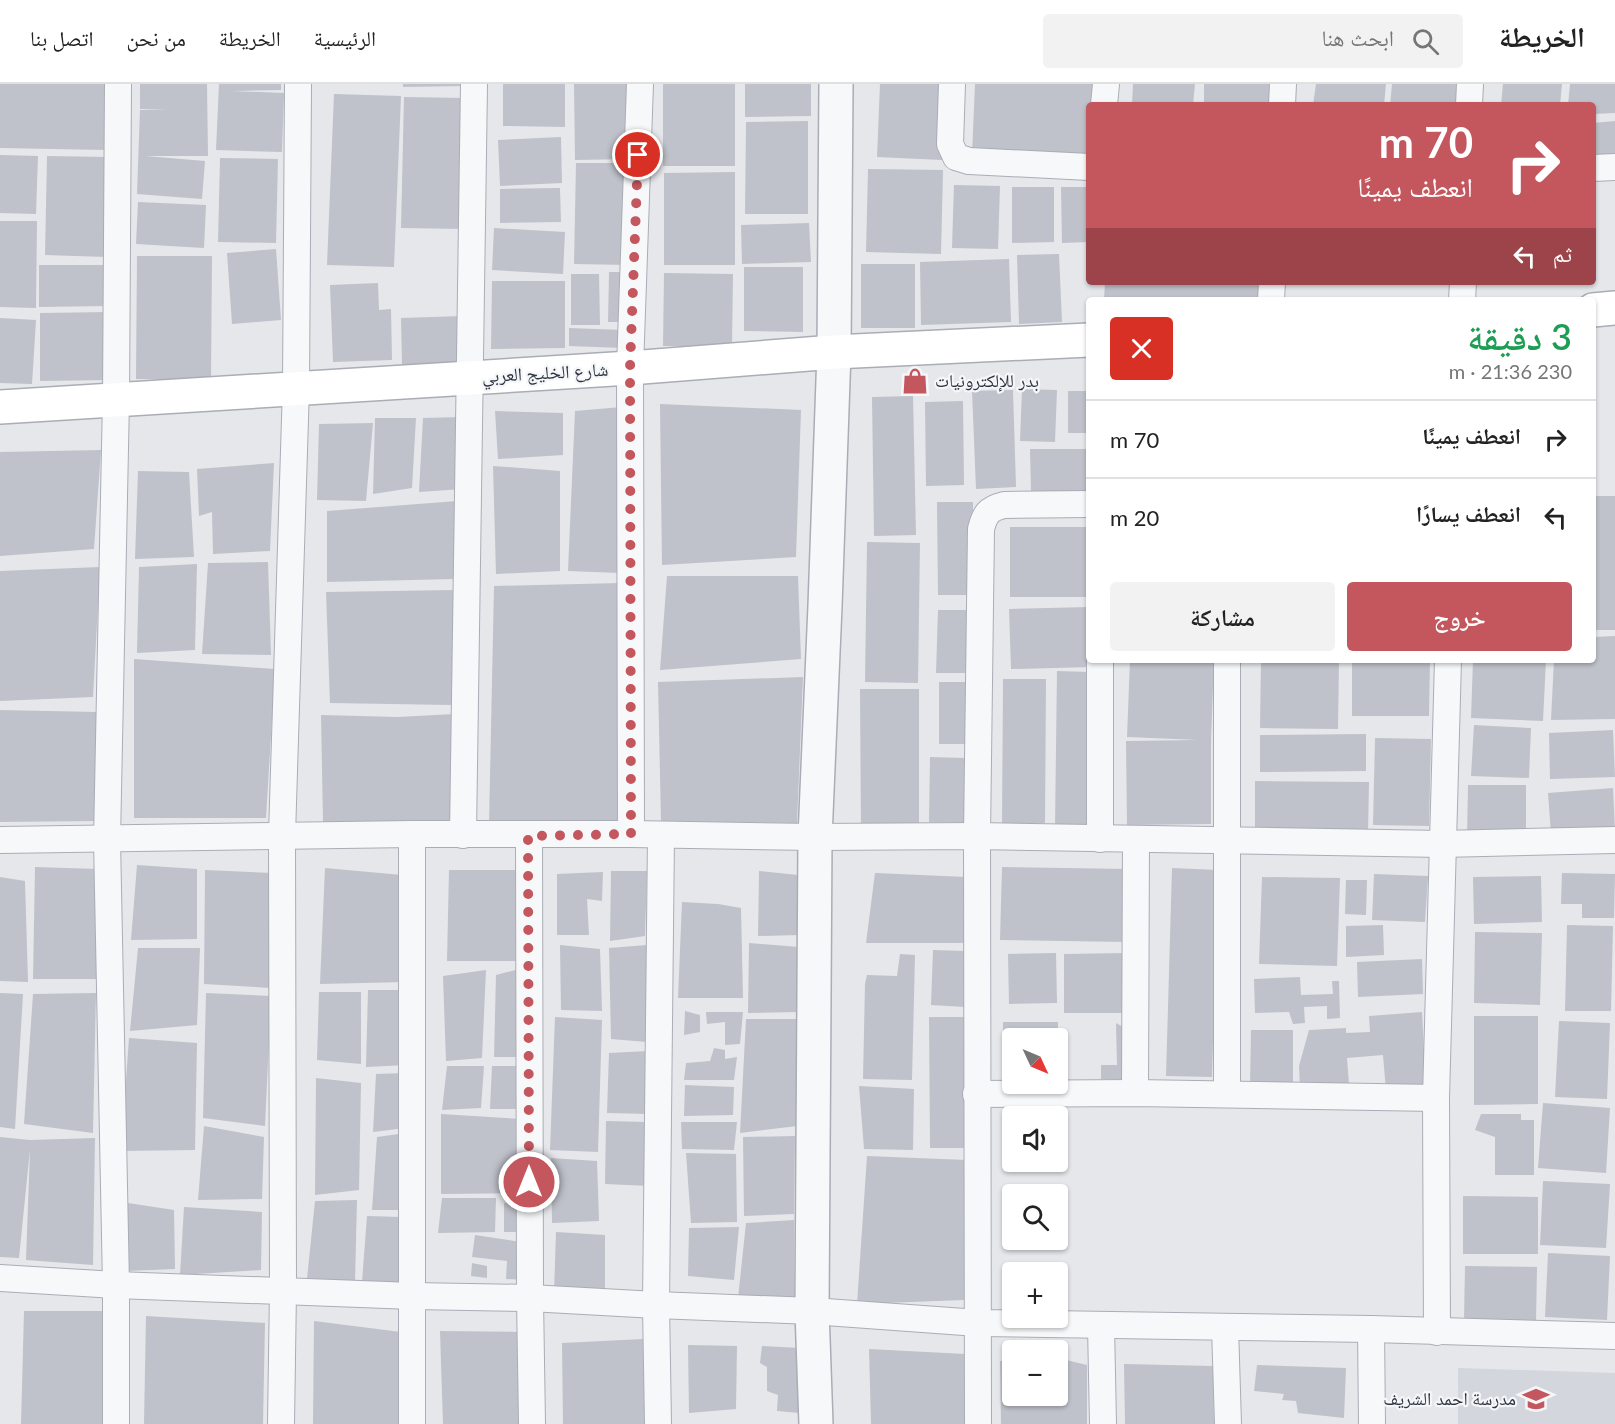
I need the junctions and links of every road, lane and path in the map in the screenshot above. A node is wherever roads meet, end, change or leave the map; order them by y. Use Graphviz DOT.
graph roads {
  1 [pos="118,84"];
  2 [pos="298,84"];
  3 [pos="474,84"];
  4 [pos="640,84"];
  5 [pos="836,84"];
  6 [pos="952,84"];
  7 [pos="1106,84"];
  8 [pos="1283,84"];
  9 [pos="1470,84"];
  10 [pos="1104,102"];
  11 [pos="1282,102"];
  12 [pos="1469,102"];
  13 [pos="1615,166"];
  14 [pos="1086,167"];
  15 [pos="1596,168"];
  16 [pos="1615,308"];
  17 [pos="1596,310"];
  18 [pos="1086,340"];
  19 [pos="834,352"];
  20 [pos="630,368"];
  21 [pos="469,377"];
  22 [pos="296,387"];
  23 [pos="116,399"];
  24 [pos="0,407"];
  25 [pos="1086,504"];
  26 [pos="1100,663"];
  27 [pos="1227,663"];
  28 [pos="1448,663"];
  29 [pos="412,834"];
  30 [pos="631,834"];
  31 [pos="282,835"];
  32 [pos="464,835"];
  33 [pos="661,835"];
  34 [pos="528,836"];
  35 [pos="976,836"];
  36 [pos="815,837"];
  37 [pos="1100,839"];
  38 [pos="1136,839"];
  39 [pos="0,840"];
  40 [pos="108,840"];
  41 [pos="1615,840"];
  42 [pos="1227,841"];
  43 [pos="1442,844"];
  44 [pos="976,1094"];
  45 [pos="1134,1094"];
  46 [pos="1227,1095"];
  47 [pos="1436,1098"];
  48 [pos="0,1278"];
  49 [pos="116,1285"];
  50 [pos="283,1290"];
  51 [pos="413,1296"];
  52 [pos="530,1298"];
  53 [pos="656,1305"];
  54 [pos="812,1311"];
  55 [pos="978,1323"];
  56 [pos="1101,1324"];
  57 [pos="1226,1327"];
  58 [pos="1371,1329"];
  59 [pos="1437,1332"];
  60 [pos="1615,1336"];
  61 [pos="116,1424"];
  62 [pos="281,1424"];
  63 [pos="412,1424"];
  64 [pos="532,1424"];
  65 [pos="658,1424"];
  66 [pos="816,1424"];
  67 [pos="978,1424"];
  68 [pos="1103,1424"];
  69 [pos="1228,1424"];
  70 [pos="1372,1424"];
  1 -- 23 [label="street"];
  2 -- 22 [label="street"];
  3 -- 21 [label="street"];
  4 -- 20 [label="street"];
  5 -- 19 [label="street"];
  6 -- 14 [label="street"];
  7 -- 10 [label="street"];
  8 -- 11 [label="street"];
  9 -- 12 [label="street"];
  13 -- 15 [label="street"];
  16 -- 17 [label="main road"];
  18 -- 19 [label="main road, شارع الخليج العربي"];
  19 -- 20 [label="main road, شارع الخليج العربي"];
  19 -- 36 [label="street"];
  20 -- 21 [label="main road, شارع الخليج العربي"];
  20 -- 30 [label="street"];
  21 -- 22 [label="main road, شارع الخليج العربي"];
  21 -- 32 [label="street"];
  22 -- 23 [label="main road, شارع الخليج العربي"];
  22 -- 31 [label="street"];
  23 -- 24 [label="main road, شارع الخليج العربي"];
  23 -- 40 [label="street"];
  25 -- 35 [label="street"];
  26 -- 37 [label="street"];
  27 -- 42 [label="street"];
  28 -- 43 [label="street"];
  29 -- 31 [label="street"];
  29 -- 32 [label="street"];
  29 -- 51 [label="street"];
  30 -- 33 [label="street"];
  30 -- 34 [label="street"];
  31 -- 40 [label="street"];
  31 -- 50 [label="street"];
  32 -- 34 [label="street"];
  33 -- 36 [label="street"];
  33 -- 53 [label="street"];
  34 -- 52 [label="street"];
  35 -- 36 [label="street"];
  35 -- 37 [label="street"];
  35 -- 44 [label="street"];
  36 -- 54 [label="street"];
  37 -- 38 [label="street"];
  38 -- 42 [label="street"];
  38 -- 45 [label="street"];
  39 -- 40 [label="street"];
  40 -- 49 [label="street"];
  41 -- 43 [label="street"];
  42 -- 43 [label="street"];
  42 -- 46 [label="street"];
  43 -- 47 [label="street"];
  44 -- 45 [label="street"];
  44 -- 55 [label="street"];
  45 -- 46 [label="street"];
  46 -- 47 [label="street"];
  47 -- 59 [label="street"];
  48 -- 49 [label="street"];
  49 -- 50 [label="street"];
  49 -- 61 [label="street"];
  50 -- 51 [label="street"];
  50 -- 62 [label="street"];
  51 -- 52 [label="street"];
  51 -- 63 [label="street"];
  52 -- 53 [label="street"];
  52 -- 64 [label="street"];
  53 -- 54 [label="street"];
  53 -- 65 [label="street"];
  54 -- 55 [label="street"];
  54 -- 66 [label="street"];
  55 -- 56 [label="street"];
  55 -- 67 [label="street"];
  56 -- 57 [label="street"];
  56 -- 68 [label="street"];
  57 -- 58 [label="street"];
  57 -- 69 [label="street"];
  58 -- 59 [label="street"];
  58 -- 70 [label="street"];
  59 -- 60 [label="street"];
}
